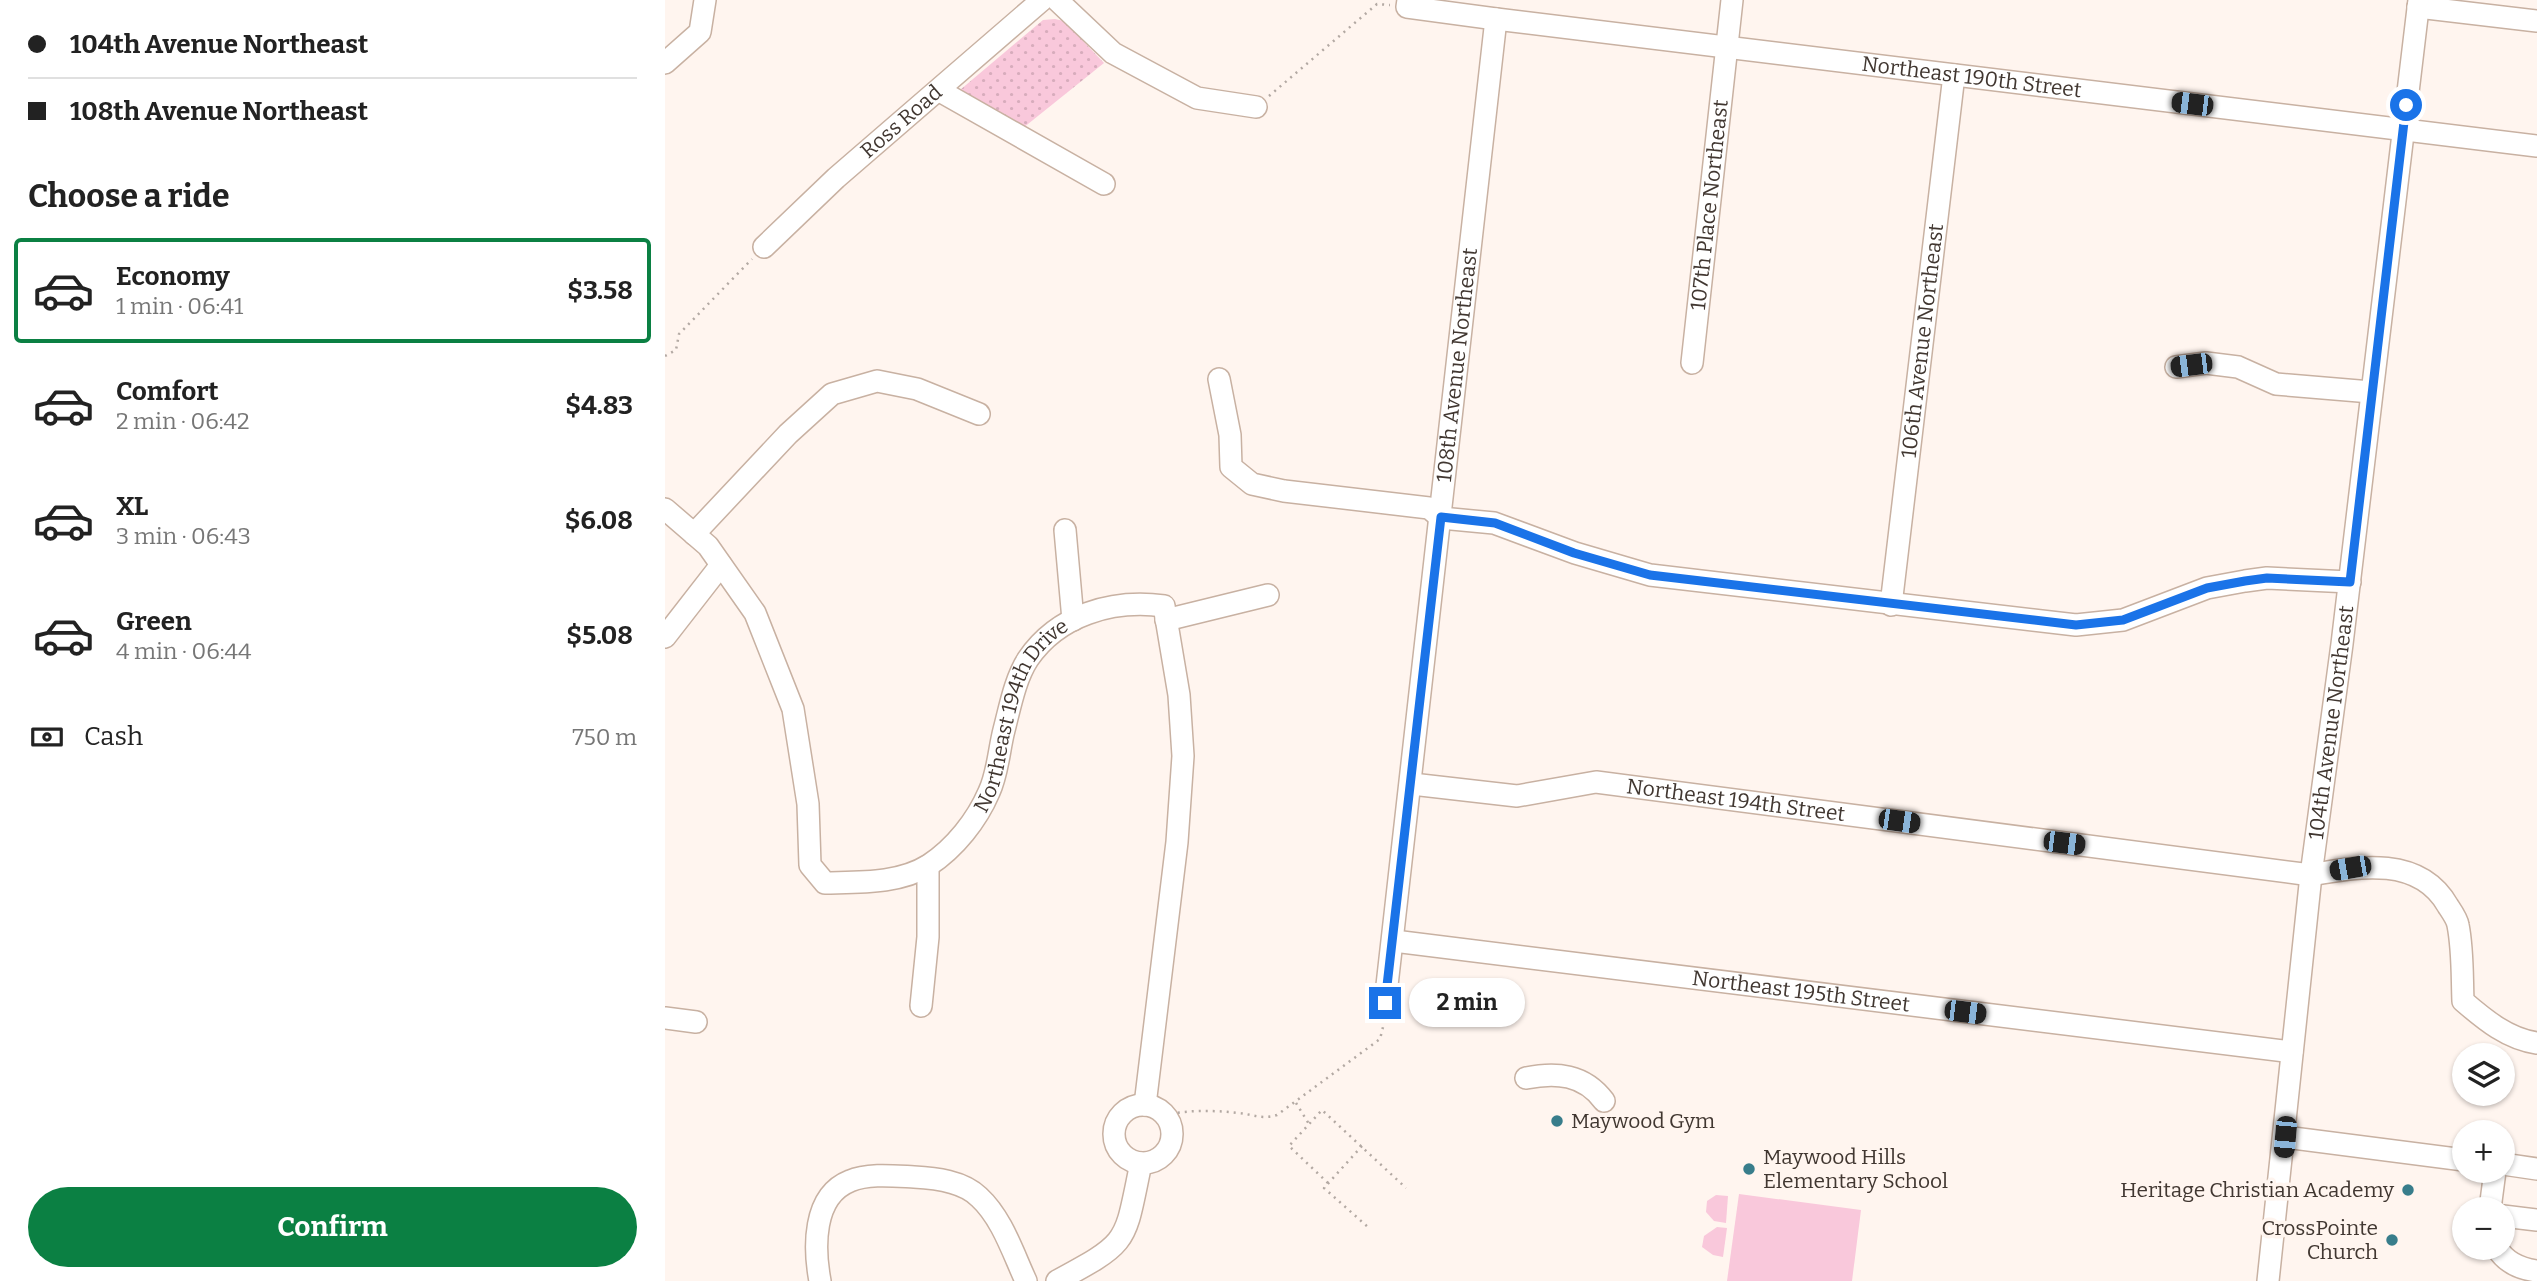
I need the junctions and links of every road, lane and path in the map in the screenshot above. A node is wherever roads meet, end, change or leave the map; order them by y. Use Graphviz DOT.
graph roads {
  1 [pos="705,0"];
  2 [pos="1042,0"];
  3 [pos="1057,0"];
  4 [pos="1732,0"];
  5 [pos="1407,3"];
  6 [pos="2418,4"];
  7 [pos="1496,19"];
  8 [pos="2537,21"];
  9 [pos="1727,48"];
  10 [pos="665,63"];
  11 [pos="1954,75"];
  12 [pos="940,91"];
  13 [pos="1256,107"];
  14 [pos="2403,130"];
  15 [pos="2537,146"];
  16 [pos="1104,184"];
  17 [pos="764,247"];
  18 [pos="665,356"];
  19 [pos="1692,363"];
  20 [pos="2176,367"];
  21 [pos="1219,379"];
  22 [pos="2371,392"];
  23 [pos="979,414"];
  24 [pos="665,509"];
  25 [pos="1441,517"];
  26 [pos="1065,530"];
  27 [pos="694,534"];
  28 [pos="721,565"];
  29 [pos="2350,582"];
  30 [pos="1268,595"];
  31 [pos="1891,605"];
  32 [pos="1073,620"];
  33 [pos="1166,620"];
  34 [pos="665,637"];
  35 [pos="1412,784"];
  36 [pos="928,866"];
  37 [pos="2311,875"];
  38 [pos="1394,941"];
  39 [pos="1385,1003"];
  40 [pos="921,1006"];
  41 [pos="665,1018"];
  42 [pos="696,1022"];
  43 [pos="2537,1043"];
  44 [pos="2292,1052"];
  45 [pos="1525,1079"];
  46 [pos="1604,1101"];
  47 [pos="1295,1102"];
  48 [pos="1155,1110"];
  49 [pos="1309,1124"];
  50 [pos="2285,1137"];
  51 [pos="1362,1146"];
  52 [pos="2452,1158"];
  53 [pos="1141,1163"];
  54 [pos="2515,1166"];
  55 [pos="2537,1169"];
  56 [pos="1328,1183"];
  57 [pos="1406,1188"];
  58 [pos="2515,1217"];
  59 [pos="2537,1220"];
  60 [pos="1369,1228"];
  61 [pos="2506,1260"];
  62 [pos="2533,1269"];
  63 [pos="820,1281"];
  64 [pos="1026,1281"];
  65 [pos="1057,1281"];
  66 [pos="2268,1281"];
  1 -- 10 [label="street"];
  2 -- 12 [label="street, Ross Road"];
  3 -- 13 [label="street"];
  4 -- 9 [label="street, 107th Place Northeast"];
  5 -- 7 [label="street, Northeast 190th Street"];
  5 -- 13 [label="path"];
  6 -- 8 [label="street"];
  6 -- 14 [label="street, 104th Avenue Northeast"];
  7 -- 9 [label="street, Northeast 190th Street"];
  7 -- 25 [label="street, 108th Avenue Northeast"];
  9 -- 11 [label="street, Northeast 190th Street"];
  9 -- 19 [label="street, 107th Place Northeast"];
  11 -- 14 [label="street, Northeast 190th Street"];
  11 -- 31 [label="street, 106th Avenue Northeast"];
  12 -- 16 [label="street"];
  12 -- 17 [label="street, Ross Road"];
  14 -- 15 [label="street, Northeast 190th Street"];
  14 -- 22 [label="street, 104th Avenue Northeast"];
  17 -- 18 [label="path"];
  20 -- 22 [label="street"];
  21 -- 25 [label="street"];
  22 -- 29 [label="street, 104th Avenue Northeast"];
  23 -- 27 [label="street"];
  24 -- 27 [label="street, Northeast 194th Drive"];
  25 -- 31 [label="street"];
  25 -- 35 [label="street, 108th Avenue Northeast"];
  26 -- 32 [label="street"];
  27 -- 28 [label="street, Northeast 194th Drive"];
  28 -- 34 [label="street"];
  28 -- 36 [label="street, Northeast 194th Drive"];
  29 -- 31 [label="street"];
  29 -- 37 [label="street, 104th Avenue Northeast"];
  30 -- 33 [label="street"];
  32 -- 33 [label="street, Northeast 194th Drive"];
  32 -- 36 [label="street, Northeast 194th Drive"];
  33 -- 48 [label="street"];
  35 -- 37 [label="street, Northeast 194th Street"];
  35 -- 38 [label="street, 108th Avenue Northeast"];
  36 -- 40 [label="street"];
  37 -- 43 [label="street, Northeast 194th Street"];
  37 -- 44 [label="street, 104th Avenue Northeast"];
  38 -- 39 [label="street, 108th Avenue Northeast"];
  38 -- 44 [label="street, Northeast 195th Street"];
  39 -- 47 [label="path"];
  41 -- 42 [label="street"];
  44 -- 50 [label="street, 104th Avenue Northeast"];
  45 -- 46 [label="street"];
  47 -- 48 [label="path"];
  47 -- 49 [label="path"];
  48 -- 53 [label="street"];
  48 -- 53 [label="street"];
  49 -- 51 [label="path"];
  49 -- 56 [label="path"];
  50 -- 52 [label="street"];
  50 -- 66 [label="street, 104th Avenue Northeast"];
  51 -- 56 [label="path"];
  51 -- 57 [label="path"];
  53 -- 65 [label="street"];
  54 -- 55 [label="street"];
  56 -- 60 [label="path"];
  58 -- 59 [label="street"];
  61 -- 62 [label="street"];
  63 -- 64 [label="street"];
}
